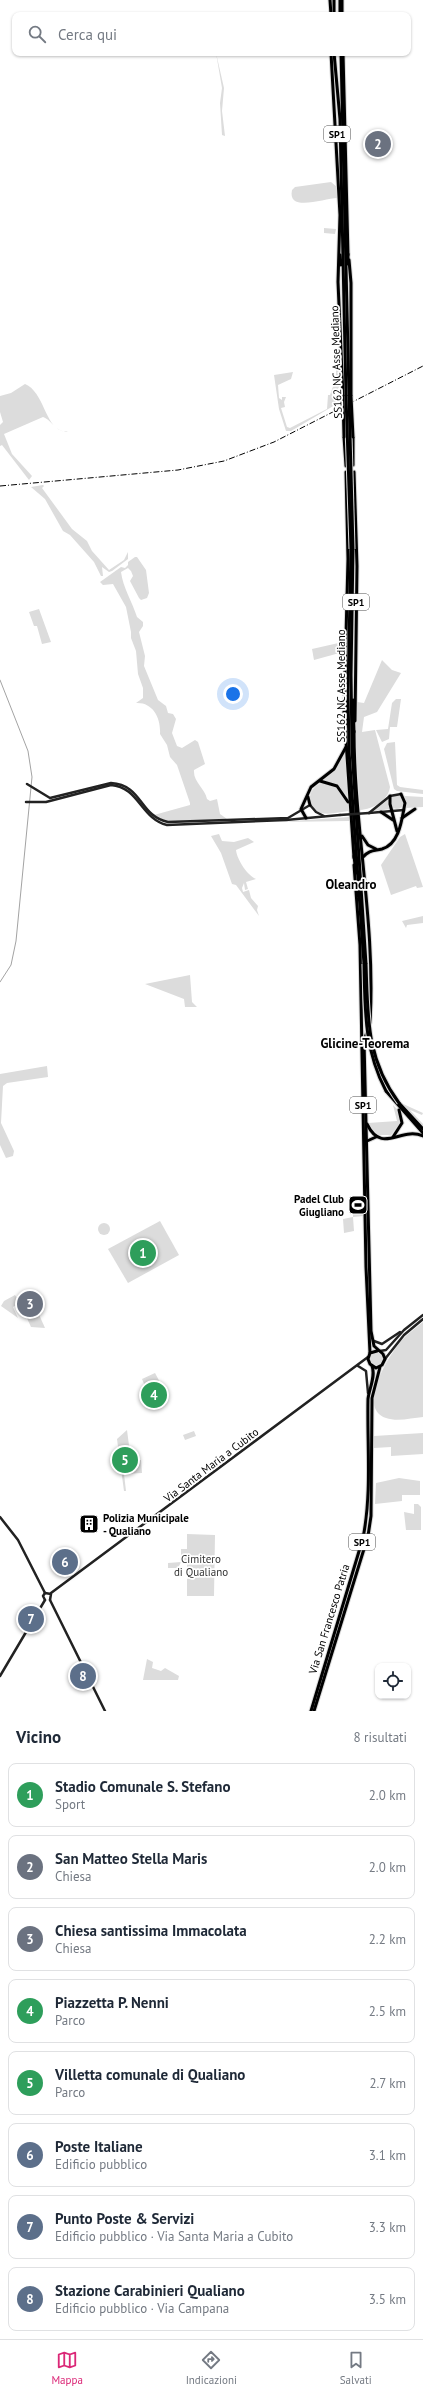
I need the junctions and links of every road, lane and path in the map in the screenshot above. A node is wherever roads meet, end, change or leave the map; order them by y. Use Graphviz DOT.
graph roads {
  1 [pos="330,0"];
  2 [pos="334,0"];
  3 [pos="341,0"];
  4 [pos="330,12"];
  5 [pos="334,12"];
  6 [pos="341,12"];
  7 [pos="333,56"];
  8 [pos="333,56"];
  9 [pos="342,56"];
  10 [pos="342,56"];
  11 [pos="348,254"];
  12 [pos="340,255"];
  13 [pos="347,294"];
  14 [pos="343,298"];
  15 [pos="347,396"];
  16 [pos="352,549"];
  17 [pos="351,675"];
  18 [pos="348,691"];
  19 [pos="346,727"];
  20 [pos="354,732"];
  21 [pos="346,746"];
  22 [pos="320,781"];
  23 [pos="28,784"];
  24 [pos="401,794"];
  25 [pos="308,795"];
  26 [pos="390,796"];
  27 [pos="26,802"];
  28 [pos="310,805"];
  29 [pos="350,807"];
  30 [pos="301,809"];
  31 [pos="415,809"];
  32 [pos="404,810"];
  33 [pos="392,811"];
  34 [pos="369,812"];
  35 [pos="381,812"];
  36 [pos="325,816"];
  37 [pos="306,818"];
  38 [pos="401,819"];
  39 [pos="395,824"];
  40 [pos="360,831"];
  41 [pos="397,834"];
  42 [pos="377,850"];
  43 [pos="354,856"];
  44 [pos="363,857"];
  45 [pos="362,916"];
  46 [pos="365,964"];
  47 [pos="397,1104"];
  48 [pos="366,1124"];
  49 [pos="423,1129"];
  50 [pos="423,1134"];
  51 [pos="376,1137"];
  52 [pos="392,1138"];
  53 [pos="367,1142"];
  54 [pos="423,1315"];
  55 [pos="423,1320"];
  56 [pos="404,1330"];
  57 [pos="372,1339"];
  58 [pos="378,1351"];
  59 [pos="369,1355"];
  60 [pos="385,1359"];
  61 [pos="362,1364"];
  62 [pos="355,1366"];
  63 [pos="371,1366"];
  64 [pos="380,1367"];
  65 [pos="368,1394"];
  66 [pos="0,1517"];
  67 [pos="46,1593"];
  68 [pos="51,1593"];
  69 [pos="45,1600"];
  70 [pos="50,1600"];
  71 [pos="0,1676"];
  72 [pos="105,1711"];
  73 [pos="311,1711"];
  74 [pos="314,1711"];
  1 -- 4 [label="main road"];
  2 -- 5 [label="main road"];
  3 -- 6 [label="main road"];
  7 -- 12 [label="main road, SP1"];
  8 -- 14 [label="main road, SS162 NC Asse Mediano"];
  9 -- 11 [label="main road, SP1"];
  10 -- 13 [label="main road, SS162 NC Asse Mediano"];
  11 -- 13 [label="main road"];
  11 -- 15 [label="main road, SP1"];
  12 -- 14 [label="main road"];
  12 -- 15 [label="main road, SP1"];
  13 -- 15 [label="main road, SS162 NC Asse Mediano"];
  14 -- 15 [label="main road, SS162 NC Asse Mediano"];
  15 -- 16 [label="main road, SS162 NC Asse Mediano, bridge"];
  15 -- 19 [label="main road, SP1, bridge"];
  15 -- 20 [label="main road, SP1, bridge"];
  16 -- 17 [label="main road, SS162 NC Asse Mediano"];
  16 -- 18 [label="main road, SS162 NC Asse Mediano"];
  17 -- 20 [label="main road"];
  17 -- 46 [label="main road, SS162 NC Asse Mediano"];
  18 -- 19 [label="main road"];
  18 -- 45 [label="main road, SS162 NC Asse Mediano"];
  19 -- 21 [label="main road, SP1"];
  20 -- 40 [label="main road, SP1"];
  21 -- 22 [label="main road"];
  21 -- 29 [label="main road, SP1"];
  22 -- 25 [label="main road"];
  22 -- 29 [label="main road"];
  23 -- 30 [label="main road"];
  24 -- 26 [label="main road"];
  24 -- 32 [label="main road"];
  25 -- 28 [label="main road"];
  25 -- 30 [label="main road"];
  26 -- 33 [label="main road"];
  26 -- 34 [label="main road"];
  27 -- 37 [label="main road"];
  28 -- 30 [label="main road"];
  28 -- 36 [label="main road"];
  29 -- 43 [label="main road, SP1"];
  30 -- 37 [label="main road"];
  31 -- 38 [label="main road"];
  32 -- 33 [label="main road"];
  32 -- 38 [label="main road"];
  33 -- 35 [label="main road"];
  33 -- 39 [label="main road"];
  34 -- 35 [label="main road"];
  34 -- 36 [label="main road, bridge"];
  35 -- 39 [label="main road"];
  36 -- 37 [label="main road"];
  38 -- 41 [label="main road"];
  39 -- 41 [label="main road"];
  40 -- 42 [label="main road"];
  40 -- 44 [label="main road, SP1"];
  41 -- 42 [label="main road"];
  42 -- 44 [label="main road"];
  43 -- 45 [label="main road"];
  43 -- 59 [label="main road, SP1"];
  44 -- 48 [label="main road, SP1"];
  45 -- 46 [label="main road, SS162 NC Asse Mediano"];
  46 -- 47 [label="main road, SS162 NC Asse Mediano, bridge"];
  46 -- 47 [label="main road, SS162 NC Asse Mediano, bridge"];
  47 -- 49 [label="main road, SS162 NC Asse Mediano"];
  47 -- 50 [label="main road, SS162 NC Asse Mediano"];
  47 -- 52 [label="main road"];
  48 -- 51 [label="main road"];
  48 -- 53 [label="main road, SP1"];
  50 -- 52 [label="main road"];
  51 -- 52 [label="main road"];
  51 -- 53 [label="main road"];
  53 -- 57 [label="main road, SP1"];
  54 -- 56 [label="main road"];
  55 -- 60 [label="main road"];
  56 -- 57 [label="main road"];
  56 -- 58 [label="main road"];
  57 -- 58 [label="main road, SP1"];
  58 -- 59 [label="main road"];
  58 -- 60 [label="main road"];
  59 -- 61 [label="main road"];
  59 -- 63 [label="main road"];
  60 -- 64 [label="main road"];
  61 -- 62 [label="main road, Via Santa Maria a Cubito"];
  61 -- 63 [label="main road, Via Santa Maria a Cubito"];
  62 -- 65 [label="main road"];
  62 -- 68 [label="main road, Via Santa Maria a Cubito"];
  63 -- 64 [label="main road"];
  63 -- 65 [label="main road, Via San Francesco Patria / SP1"];
  64 -- 74 [label="main road, Via San Francesco Patria / SP1"];
  65 -- 73 [label="main road, Via San Francesco Patria / SP1"];
  66 -- 67 [label="main road"];
  67 -- 68 [label="main road"];
  67 -- 69 [label="main road"];
  68 -- 70 [label="main road"];
  69 -- 70 [label="main road"];
  69 -- 71 [label="main road"];
  70 -- 72 [label="main road"];
}
